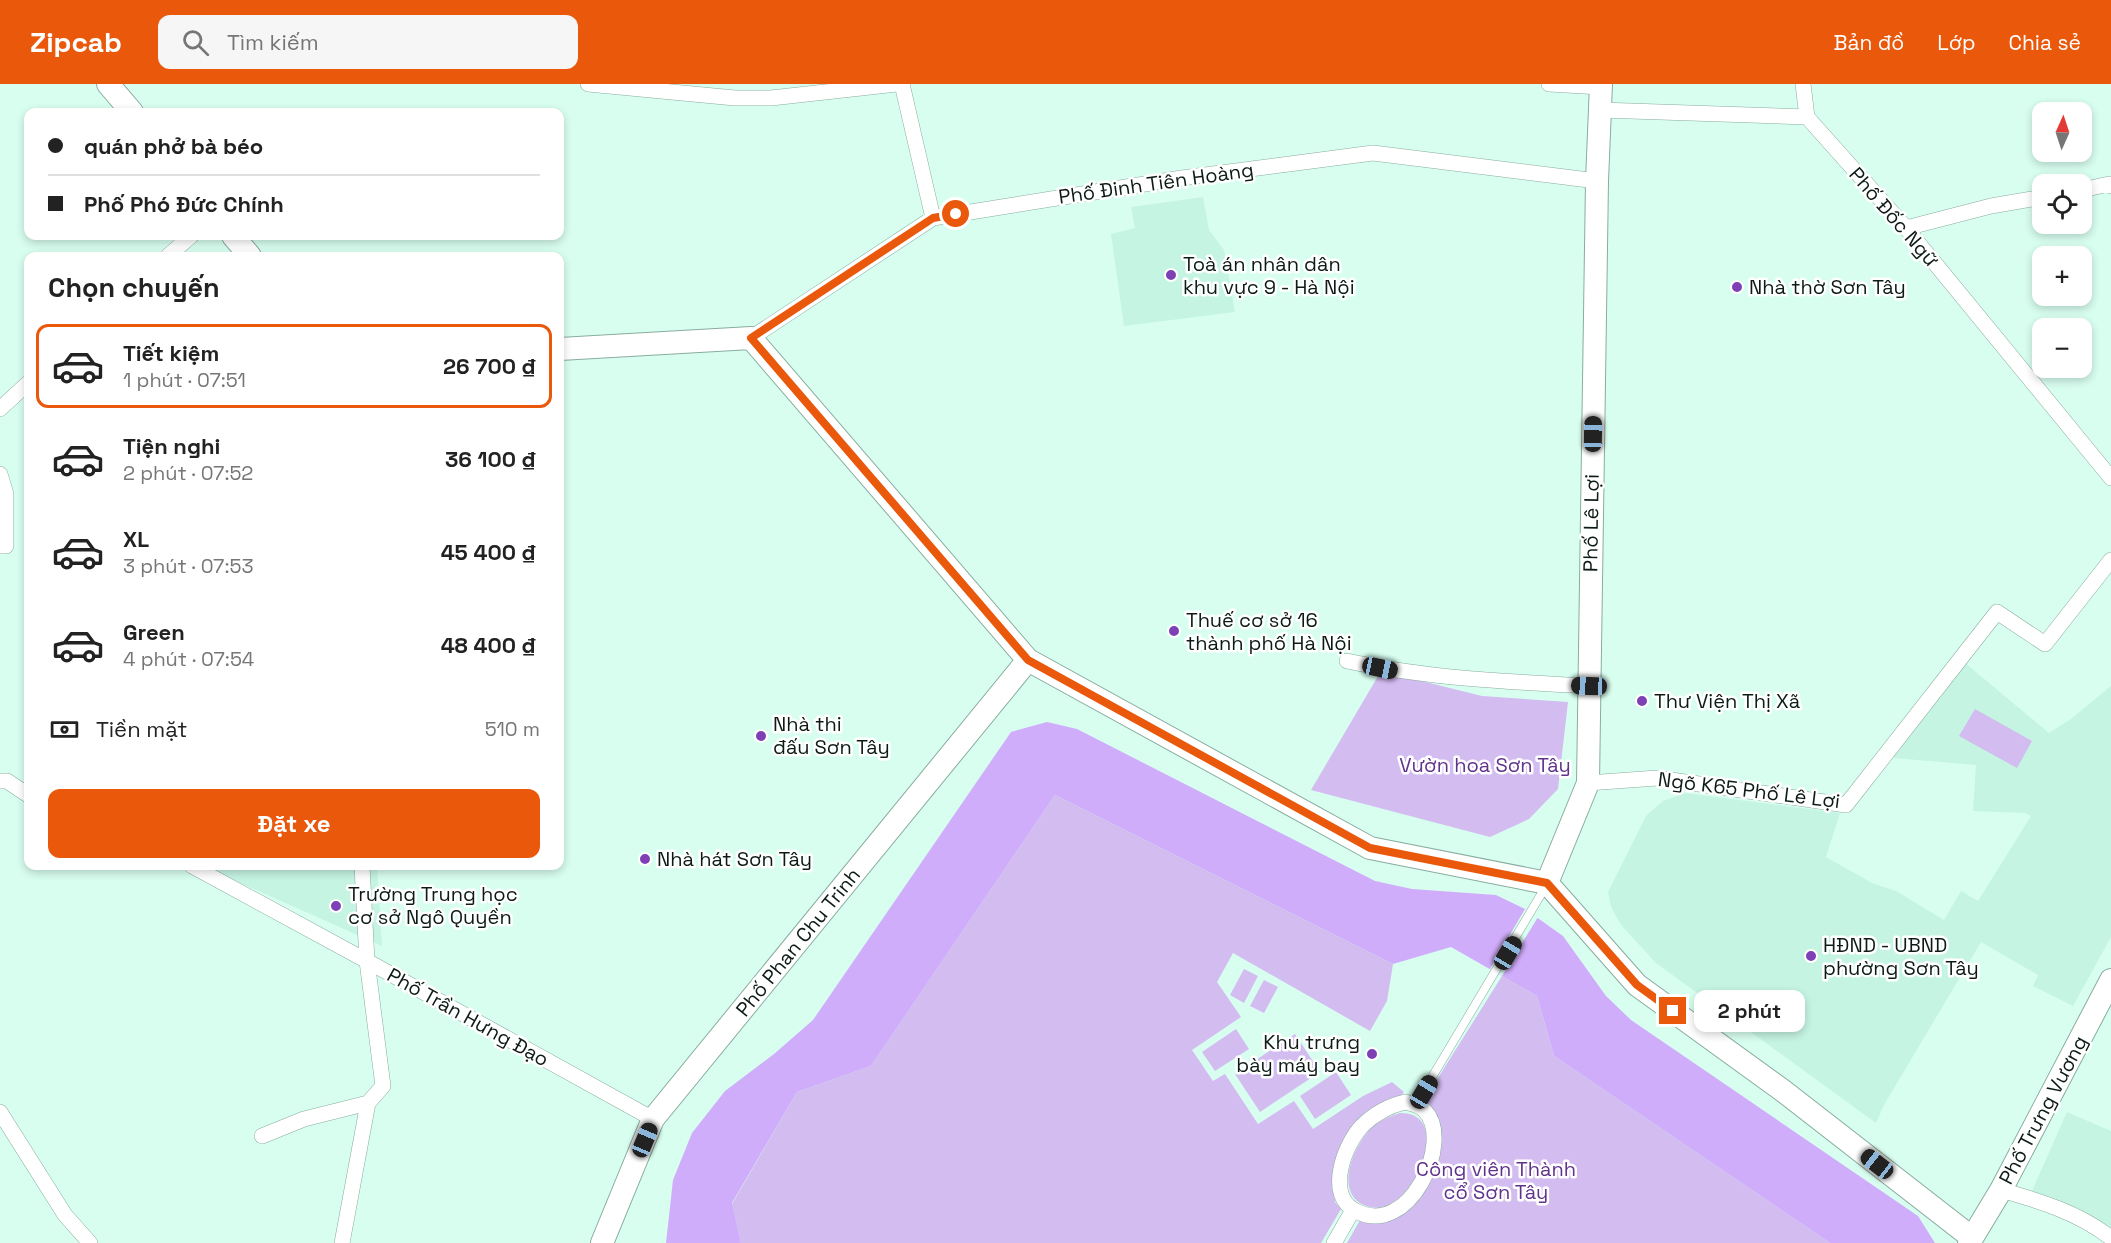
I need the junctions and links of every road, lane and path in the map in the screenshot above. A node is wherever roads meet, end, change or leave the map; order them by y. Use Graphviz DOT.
graph roads {
  1 [pos="108,84"];
  2 [pos="588,84"];
  3 [pos="899,84"];
  4 [pos="1549,84"];
  5 [pos="1803,84"];
  6 [pos="1601,86"];
  7 [pos="129,108"];
  8 [pos="1600,110"];
  9 [pos="1807,117"];
  10 [pos="1597,181"];
  11 [pos="2110,185"];
  12 [pos="2092,188"];
  13 [pos="2032,199"];
  14 [pos="933,218"];
  15 [pos="1906,228"];
  16 [pos="186,240"];
  17 [pos="236,240"];
  18 [pos="173,252"];
  19 [pos="247,252"];
  20 [pos="751,338"];
  21 [pos="564,349"];
  22 [pos="24,387"];
  23 [pos="0,409"];
  24 [pos="0,474"];
  25 [pos="2111,478"];
  26 [pos="0,546"];
  27 [pos="2111,560"];
  28 [pos="1028,660"];
  29 [pos="1347,661"];
  30 [pos="1589,686"];
  31 [pos="0,781"];
  32 [pos="1588,783"];
  33 [pos="24,792"];
  34 [pos="199,870"];
  35 [pos="362,870"];
  36 [pos="1547,883"];
  37 [pos="367,961"];
  38 [pos="2111,980"];
  39 [pos="368,1103"];
  40 [pos="1416,1104"];
  41 [pos="0,1112"];
  42 [pos="653,1119"];
  43 [pos="262,1136"];
  44 [pos="2001,1190"];
  45 [pos="1353,1210"];
  46 [pos="2111,1238"];
  47 [pos="1970,1240"];
  48 [pos="90,1243"];
  49 [pos="342,1243"];
  50 [pos="602,1243"];
  51 [pos="1334,1243"];
  1 -- 7 [label="main road"];
  2 -- 3 [label="street"];
  3 -- 14 [label="street"];
  4 -- 6 [label="street"];
  5 -- 9 [label="street"];
  6 -- 8 [label="main road, Phố Lê Lợi"];
  8 -- 9 [label="street"];
  8 -- 10 [label="main road, Phố Lê Lợi"];
  9 -- 15 [label="street, Phố Đốc Ngữ"];
  10 -- 14 [label="street, Phố Đinh Tiên Hoàng"];
  10 -- 30 [label="main road, Phố Lê Lợi"];
  11 -- 12 [label="street"];
  13 -- 15 [label="street"];
  14 -- 20 [label="street, Phố Đinh Tiên Hoàng"];
  15 -- 25 [label="street, Phố Đốc Ngữ"];
  16 -- 18 [label="street"];
  17 -- 19 [label="main road"];
  20 -- 21 [label="main road"];
  20 -- 28 [label="main road"];
  22 -- 23 [label="street"];
  24 -- 26 [label="street"];
  27 -- 32 [label="street, Ngõ K65 Phố Lê Lợi"];
  28 -- 36 [label="main road"];
  28 -- 42 [label="main road, Phố Phan Chu Trinh"];
  29 -- 30 [label="street"];
  30 -- 32 [label="main road, Phố Lê Lợi"];
  31 -- 33 [label="street"];
  32 -- 36 [label="main road, Phố Lê Lợi"];
  34 -- 37 [label="street"];
  35 -- 37 [label="street, Phố Trần Hưng Đạo"];
  36 -- 40 [label="lane"];
  36 -- 47 [label="main road"];
  37 -- 39 [label="street"];
  37 -- 42 [label="street, Phố Trần Hưng Đạo"];
  38 -- 44 [label="main road, Phố Trưng Vương"];
  39 -- 43 [label="street"];
  39 -- 49 [label="street"];
  40 -- 45 [label="street"];
  40 -- 45 [label="street"];
  41 -- 48 [label="street"];
  42 -- 50 [label="main road, Phố Phan Chu Trinh"];
  44 -- 46 [label="street"];
  44 -- 47 [label="main road, Phố Trưng Vương"];
  45 -- 51 [label="street"];
}
